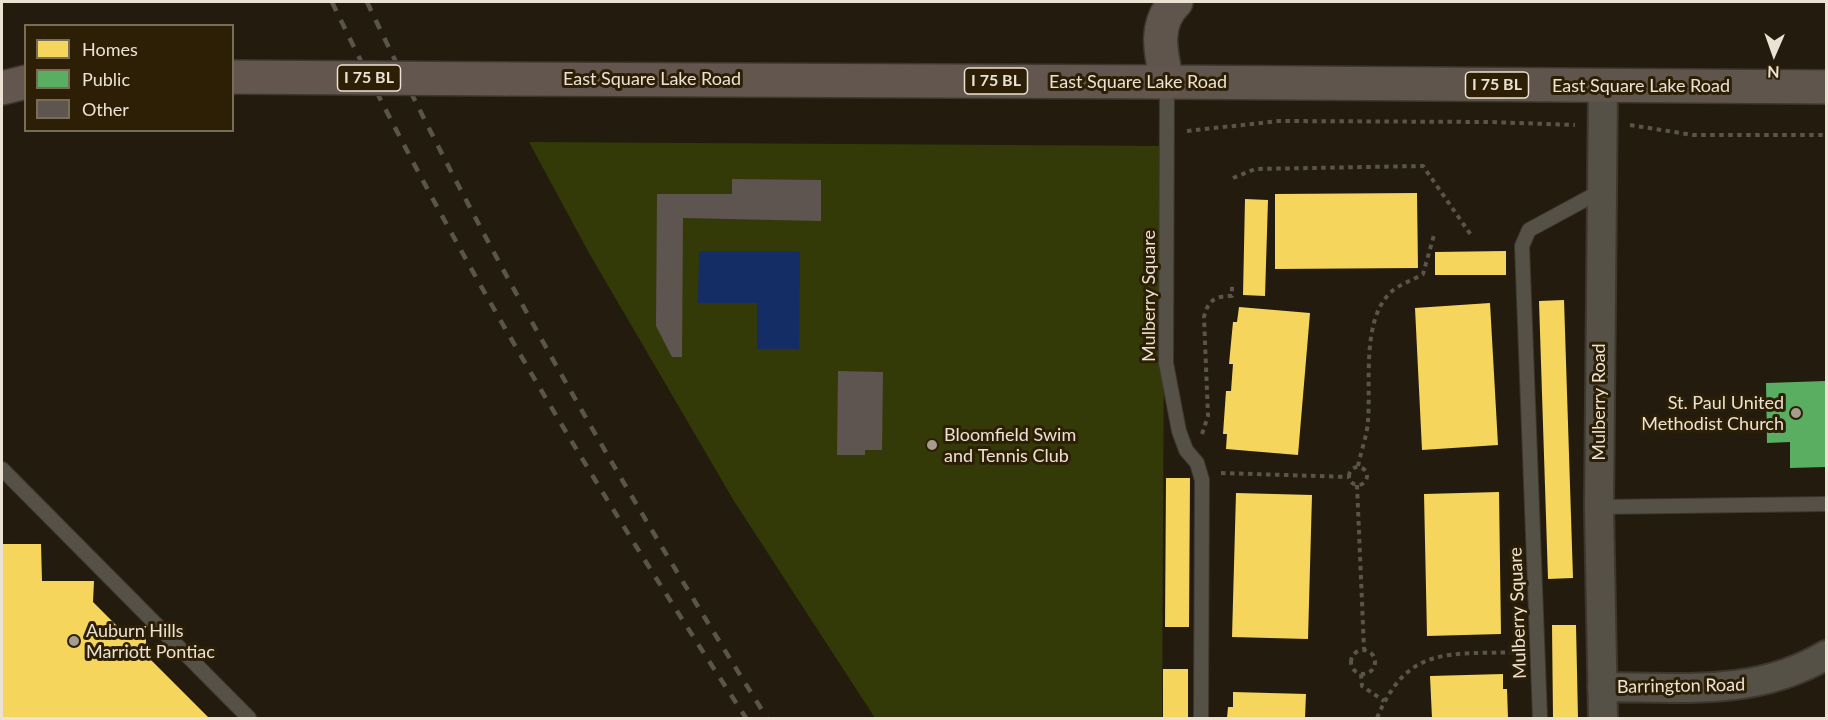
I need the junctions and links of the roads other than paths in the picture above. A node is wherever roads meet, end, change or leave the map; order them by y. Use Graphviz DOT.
graph roads {
  1 [pos="1176,2"];
  2 [pos="234,77"];
  3 [pos="2,82"];
  4 [pos="24,82"];
  5 [pos="24,82"];
  6 [pos="1167,82"];
  7 [pos="1603,86"];
  8 [pos="1827,87"];
  9 [pos="2,88"];
  10 [pos="1601,191"];
  11 [pos="2,469"];
  12 [pos="1827,504"];
  13 [pos="1599,507"];
  14 [pos="1827,655"];
  15 [pos="1602,687"];
  16 [pos="249,718"];
  17 [pos="1201,718"];
  18 [pos="1540,718"];
  19 [pos="1603,718"];
  1 -- 6 [label="highway"];
  2 -- 6 [label="highway, East Square Lake Road / I 75 BL, bridge"];
  3 -- 4 [label="highway"];
  5 -- 9 [label="highway"];
  6 -- 7 [label="highway, East Square Lake Road / I 75 BL"];
  6 -- 17 [label="lane, Mulberry Square"];
  7 -- 8 [label="highway, East Square Lake Road / I 75 BL"];
  7 -- 10 [label="street, Mulberry Road"];
  10 -- 13 [label="street, Mulberry Road"];
  10 -- 18 [label="lane, Mulberry Square"];
  11 -- 16 [label="lane"];
  12 -- 13 [label="lane"];
  13 -- 15 [label="street, Mulberry Road"];
  14 -- 15 [label="street, Barrington Road"];
  15 -- 19 [label="street, Mulberry Road"];
}
